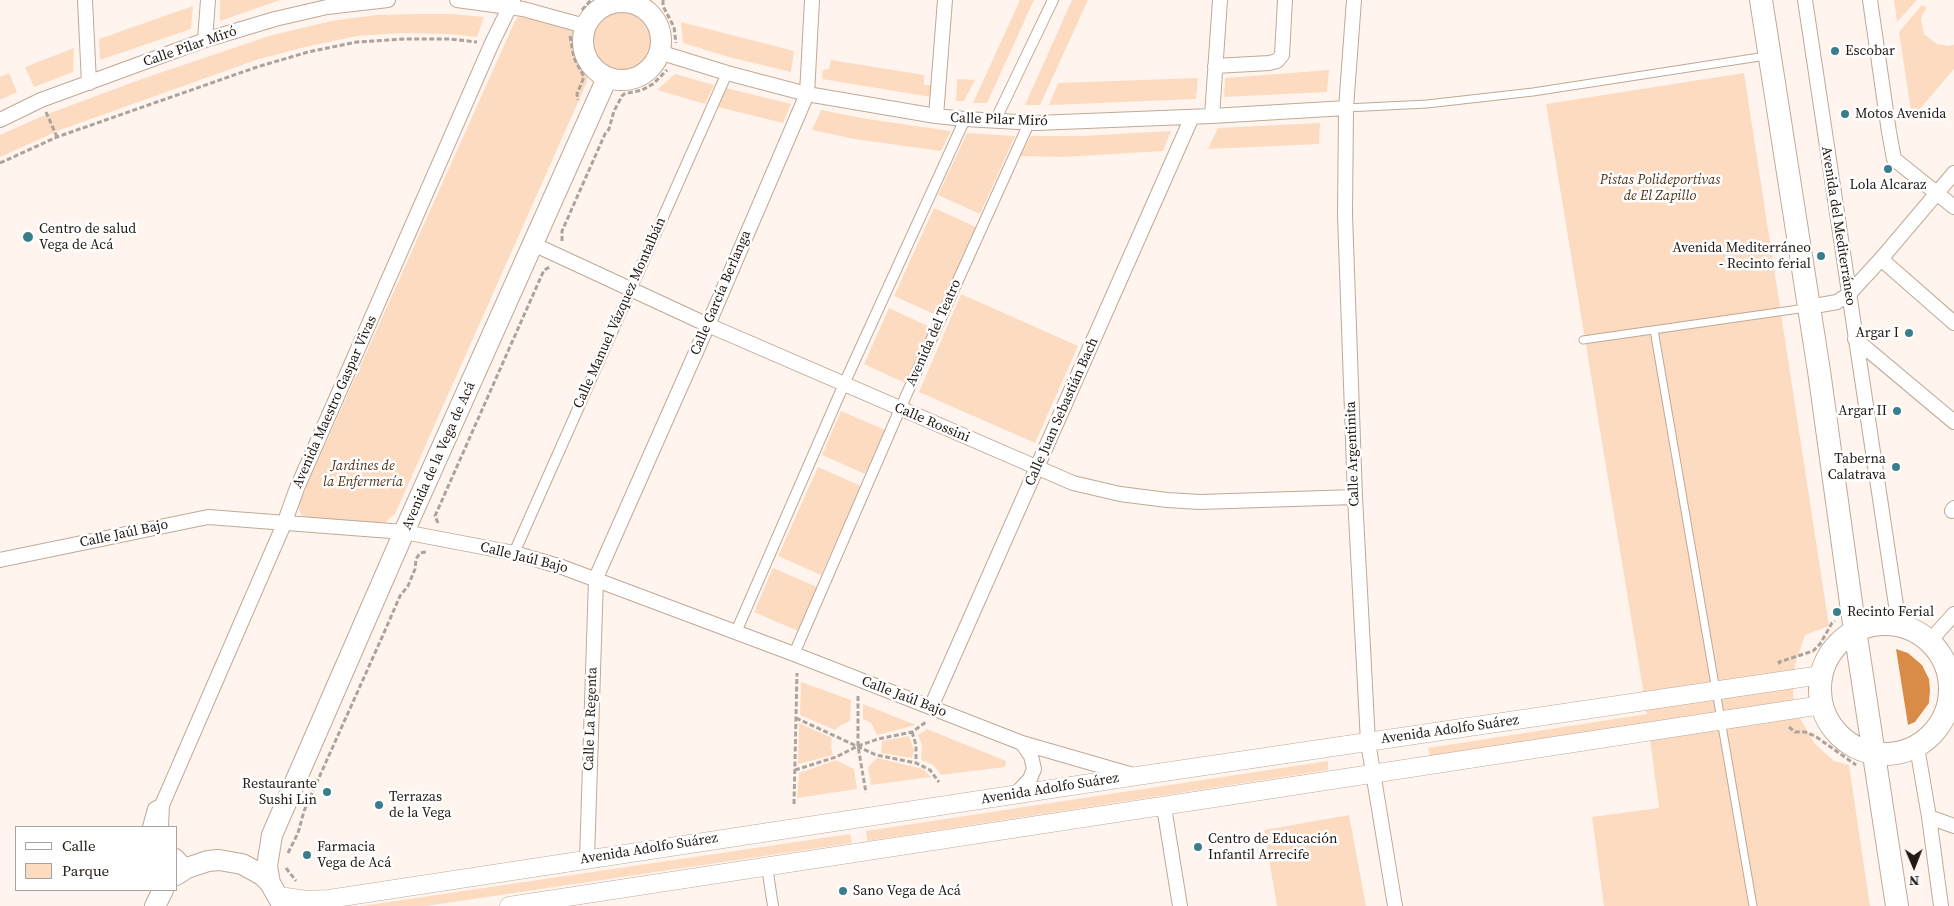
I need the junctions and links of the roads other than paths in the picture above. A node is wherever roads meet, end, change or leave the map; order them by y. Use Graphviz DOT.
graph roads {
  1 [pos="85,0"];
  2 [pos="208,0"];
  3 [pos="370,0"];
  4 [pos="388,0"];
  5 [pos="457,0"];
  6 [pos="812,0"];
  7 [pos="945,0"];
  8 [pos="1053,0"];
  9 [pos="1220,0"];
  10 [pos="1285,0"];
  11 [pos="1354,0"];
  12 [pos="1761,0"];
  13 [pos="1805,0"];
  14 [pos="1870,0"];
  15 [pos="641,2"];
  16 [pos="512,4"];
  17 [pos="579,23"];
  18 [pos="205,40"];
  19 [pos="669,55"];
  20 [pos="1768,56"];
  21 [pos="1216,66"];
  22 [pos="727,73"];
  23 [pos="608,78"];
  24 [pos="89,83"];
  25 [pos="807,94"];
  26 [pos="1346,108"];
  27 [pos="936,116"];
  28 [pos="1212,116"];
  29 [pos="1192,117"];
  30 [pos="965,119"];
  31 [pos="0,120"];
  32 [pos="995,121"];
  33 [pos="1029,122"];
  34 [pos="1954,173"];
  35 [pos="1937,194"];
  36 [pos="1954,206"];
  37 [pos="533,244"];
  38 [pos="1881,259"];
  39 [pos="631,288"];
  40 [pos="1848,294"];
  41 [pos="1809,307"];
  42 [pos="1954,323"];
  43 [pos="708,324"];
  44 [pos="1654,330"];
  45 [pos="1855,339"];
  46 [pos="1583,340"];
  47 [pos="844,384"];
  48 [pos="900,409"];
  49 [pos="1954,422"];
  50 [pos="1037,468"];
  51 [pos="1354,497"];
  52 [pos="284,524"];
  53 [pos="404,532"];
  54 [pos="514,553"];
  55 [pos="0,560"];
  56 [pos="596,578"];
  57 [pos="1954,614"];
  58 [pos="1846,625"];
  59 [pos="1906,628"];
  60 [pos="736,632"];
  61 [pos="1937,643"];
  62 [pos="794,654"];
  63 [pos="1821,675"];
  64 [pos="1717,690"];
  65 [pos="1822,705"];
  66 [pos="1952,705"];
  67 [pos="931,707"];
  68 [pos="1723,721"];
  69 [pos="1368,742"];
  70 [pos="1022,743"];
  71 [pos="1922,749"];
  72 [pos="1866,759"];
  73 [pos="1373,774"];
  74 [pos="1136,776"];
  75 [pos="1016,794"];
  76 [pos="162,805"];
  77 [pos="1164,807"];
  78 [pos="1929,817"];
  79 [pos="150,826"];
  80 [pos="161,826"];
  81 [pos="1954,826"];
  82 [pos="272,836"];
  83 [pos="586,859"];
  84 [pos="230,861"];
  85 [pos="180,866"];
  86 [pos="767,867"];
  87 [pos="277,895"];
  88 [pos="591,900"];
  89 [pos="509,906"];
  90 [pos="773,906"];
  91 [pos="1180,906"];
  92 [pos="1395,906"];
  93 [pos="1753,906"];
  94 [pos="1897,906"];
  95 [pos="1941,906"];
  1 -- 24 [label="street"];
  2 -- 18 [label="street"];
  3 -- 4 [label="street, Calle Pilar Miró"];
  3 -- 18 [label="street, Calle Pilar Miró"];
  5 -- 16 [label="street"];
  6 -- 25 [label="street, Calle García Berlanga"];
  7 -- 27 [label="street"];
  8 -- 32 [label="street"];
  9 -- 21 [label="street"];
  10 -- 21 [label="street"];
  11 -- 26 [label="street, Calle Argentinita"];
  12 -- 20 [label="main road"];
  13 -- 40 [label="street, Avenida del Mediterráneo"];
  14 -- 35 [label="street"];
  15 -- 17 [label="main road"];
  15 -- 19 [label="main road"];
  16 -- 17 [label="street"];
  16 -- 52 [label="street, Avenida Maestro Gaspar Vivas"];
  17 -- 23 [label="main road"];
  18 -- 24 [label="street, Calle Pilar Miró"];
  19 -- 22 [label="street, Calle Pilar Miró"];
  19 -- 23 [label="main road"];
  20 -- 26 [label="lane"];
  20 -- 41 [label="main road"];
  21 -- 28 [label="street"];
  22 -- 25 [label="street, Calle Pilar Miró"];
  22 -- 39 [label="street, Calle Manuel Vázquez Montalbán"];
  23 -- 37 [label="main road, Avenida de la Vega de Acá"];
  24 -- 31 [label="street, Calle Pilar Miró"];
  25 -- 27 [label="street, Calle Pilar Miró"];
  25 -- 43 [label="street, Calle García Berlanga"];
  26 -- 28 [label="street, Calle Pilar Miró"];
  26 -- 51 [label="street, Calle Argentinita"];
  27 -- 30 [label="street, Calle Pilar Miró"];
  28 -- 29 [label="street, Calle Pilar Miró"];
  29 -- 33 [label="street, Calle Pilar Miró"];
  29 -- 50 [label="street, Calle Juan Sebastián Bach"];
  30 -- 32 [label="street, Calle Pilar Miró"];
  30 -- 47 [label="street"];
  32 -- 33 [label="street, Calle Pilar Miró"];
  33 -- 48 [label="street, Avenida del Teatro"];
  34 -- 35 [label="street"];
  35 -- 36 [label="street"];
  35 -- 38 [label="street"];
  37 -- 39 [label="street, Calle Rossini"];
  37 -- 53 [label="main road, Avenida de la Vega de Acá"];
  38 -- 40 [label="street"];
  38 -- 42 [label="street"];
  39 -- 43 [label="street, Calle Rossini"];
  39 -- 54 [label="street, Calle Manuel Vázquez Montalbán"];
  40 -- 41 [label="street"];
  40 -- 45 [label="street, Avenida del Mediterráneo"];
  41 -- 44 [label="lane"];
  41 -- 58 [label="main road"];
  43 -- 47 [label="street, Calle Rossini"];
  43 -- 56 [label="street, Calle García Berlanga"];
  44 -- 46 [label="lane"];
  44 -- 64 [label="lane"];
  45 -- 49 [label="street"];
  45 -- 59 [label="street, Avenida del Mediterráneo"];
  47 -- 48 [label="street, Calle Rossini"];
  47 -- 60 [label="street"];
  48 -- 50 [label="street, Calle Rossini"];
  48 -- 62 [label="street, Avenida del Teatro"];
  50 -- 51 [label="street, Calle Rossini"];
  50 -- 67 [label="street, Calle Juan Sebastián Bach"];
  51 -- 69 [label="street, Calle Argentinita"];
  52 -- 53 [label="street, Calle Jaúl Bajo"];
  52 -- 55 [label="street, Calle Jaúl Bajo"];
  52 -- 76 [label="street, Avenida Maestro Gaspar Vivas"];
  53 -- 54 [label="street, Calle Jaúl Bajo"];
  53 -- 82 [label="main road, Avenida de la Vega de Acá"];
  54 -- 56 [label="street, Calle Jaúl Bajo"];
  56 -- 60 [label="street, Calle Jaúl Bajo"];
  56 -- 83 [label="street, Calle La Regenta"];
  57 -- 61 [label="street"];
  58 -- 59 [label="main road"];
  58 -- 63 [label="main road"];
  58 -- 72 [label="main road"];
  59 -- 61 [label="main road"];
  60 -- 62 [label="street, Calle Jaúl Bajo"];
  61 -- 66 [label="main road"];
  62 -- 67 [label="street, Calle Jaúl Bajo"];
  63 -- 64 [label="street, Avenida Adolfo Suárez"];
  63 -- 65 [label="main road"];
  64 -- 68 [label="lane"];
  64 -- 69 [label="street, Avenida Adolfo Suárez"];
  65 -- 68 [label="street"];
  65 -- 72 [label="main road"];
  66 -- 71 [label="main road"];
  67 -- 70 [label="street, Calle Jaúl Bajo"];
  68 -- 73 [label="street"];
  68 -- 93 [label="lane"];
  69 -- 73 [label="street, Calle Argentinita"];
  69 -- 74 [label="street, Avenida Adolfo Suárez"];
  70 -- 74 [label="street, Calle Jaúl Bajo"];
  70 -- 75 [label="street"];
  71 -- 72 [label="main road"];
  71 -- 78 [label="street"];
  72 -- 94 [label="main road"];
  73 -- 77 [label="street"];
  73 -- 92 [label="street, Calle Argentinita"];
  74 -- 75 [label="street, Avenida Adolfo Suárez"];
  75 -- 83 [label="street, Avenida Adolfo Suárez"];
  76 -- 79 [label="street, Avenida Maestro Gaspar Vivas"];
  76 -- 80 [label="street, Avenida Maestro Gaspar Vivas"];
  77 -- 86 [label="street"];
  77 -- 91 [label="street"];
  78 -- 81 [label="street"];
  78 -- 95 [label="street"];
  82 -- 84 [label="main road, Avenida de la Vega de Acá"];
  82 -- 87 [label="main road, Avenida de la Vega de Acá"];
  83 -- 87 [label="street, Avenida Adolfo Suárez"];
  84 -- 85 [label="main road"];
  84 -- 87 [label="main road"];
  86 -- 88 [label="street"];
  86 -- 90 [label="street"];
  88 -- 89 [label="street"];
}
